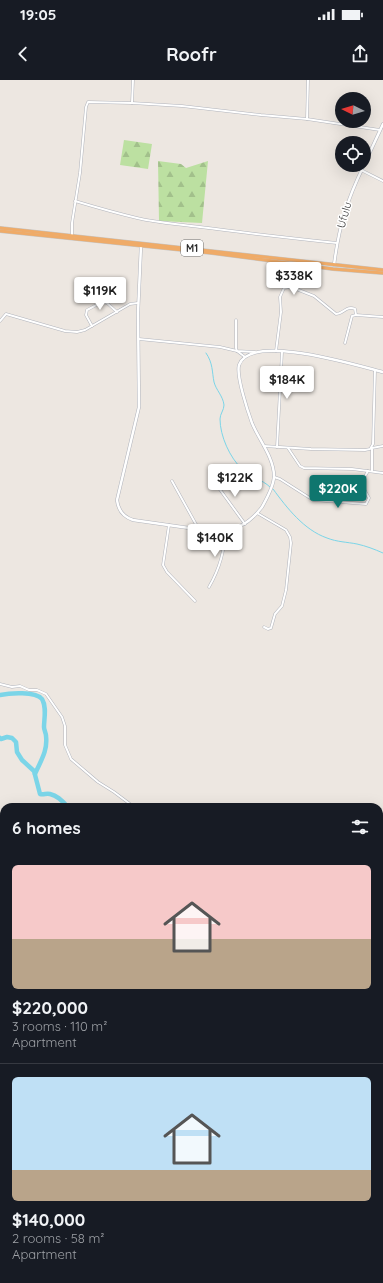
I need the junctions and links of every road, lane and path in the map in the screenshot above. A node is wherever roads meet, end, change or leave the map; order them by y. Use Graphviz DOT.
graph roads {
  1 [pos="133,80"];
  2 [pos="308,80"];
  3 [pos="132,102"];
  4 [pos="307,119"];
  5 [pos="383,124"];
  6 [pos="381,130"];
  7 [pos="371,151"];
  8 [pos="360,172"];
  9 [pos="365,172"];
  10 [pos="383,181"];
  11 [pos="75,201"];
  12 [pos="0,228"];
  13 [pos="0,231"];
  14 [pos="72,236"];
  15 [pos="337,243"];
  16 [pos="141,246"];
  17 [pos="334,267"];
  18 [pos="383,270"];
  19 [pos="383,273"];
  20 [pos="138,303"];
  21 [pos="117,312"];
  22 [pos="356,315"];
  23 [pos="383,317"];
  24 [pos="236,320"];
  25 [pos="0,321"];
  26 [pos="92,326"];
  27 [pos="138,339"];
  28 [pos="345,344"];
  29 [pos="237,351"];
  30 [pos="276,351"];
  31 [pos="255,352"];
  32 [pos="282,352"];
  33 [pos="245,357"];
  34 [pos="375,370"];
  35 [pos="383,372"];
  36 [pos="263,446"];
  37 [pos="383,446"];
  38 [pos="276,447"];
  39 [pos="288,448"];
  40 [pos="372,448"];
  41 [pos="368,471"];
  42 [pos="372,471"];
  43 [pos="383,473"];
  44 [pos="274,477"];
  45 [pos="213,480"];
  46 [pos="172,481"];
  47 [pos="257,513"];
  48 [pos="245,524"];
  49 [pos="169,525"];
  50 [pos="198,528"];
  51 [pos="225,530"];
  52 [pos="208,587"];
  53 [pos="196,600"];
  54 [pos="264,627"];
  55 [pos="0,684"];
  56 [pos="129,803"];
  1 -- 3 [label="street"];
  2 -- 4 [label="street"];
  3 -- 4 [label="street"];
  3 -- 11 [label="street"];
  4 -- 6 [label="street"];
  5 -- 6 [label="street, Ufulu"];
  6 -- 7 [label="street, Ufulu"];
  8 -- 15 [label="street, Ufulu"];
  9 -- 10 [label="street"];
  11 -- 14 [label="street"];
  11 -- 15 [label="street"];
  12 -- 14 [label="highway, M1"];
  13 -- 16 [label="highway, M1"];
  14 -- 17 [label="highway, M1"];
  15 -- 17 [label="street, Ufulu"];
  16 -- 17 [label="highway, M1"];
  16 -- 20 [label="street"];
  17 -- 18 [label="highway, M1"];
  17 -- 19 [label="highway, M1"];
  20 -- 21 [label="street"];
  20 -- 27 [label="street"];
  21 -- 26 [label="street"];
  21 -- 26 [label="street"];
  22 -- 23 [label="street"];
  22 -- 28 [label="street"];
  22 -- 30 [label="street"];
  24 -- 29 [label="street"];
  25 -- 26 [label="street"];
  27 -- 29 [label="street"];
  27 -- 49 [label="street"];
  29 -- 31 [label="street"];
  29 -- 33 [label="street"];
  30 -- 31 [label="street"];
  30 -- 32 [label="street"];
  31 -- 33 [label="street"];
  32 -- 34 [label="street"];
  32 -- 38 [label="street"];
  33 -- 36 [label="street"];
  34 -- 35 [label="street"];
  34 -- 40 [label="street"];
  36 -- 38 [label="street"];
  36 -- 44 [label="street"];
  37 -- 40 [label="street"];
  38 -- 39 [label="street"];
  39 -- 40 [label="street"];
  39 -- 41 [label="street"];
  40 -- 42 [label="street"];
  41 -- 42 [label="street"];
  41 -- 44 [label="street"];
  42 -- 43 [label="street"];
  44 -- 47 [label="street"];
  45 -- 48 [label="street"];
  46 -- 50 [label="street"];
  47 -- 48 [label="street"];
  47 -- 54 [label="street"];
  48 -- 51 [label="street"];
  49 -- 50 [label="street"];
  49 -- 53 [label="street"];
  50 -- 51 [label="street"];
  51 -- 52 [label="street"];
  55 -- 56 [label="street"];
}
